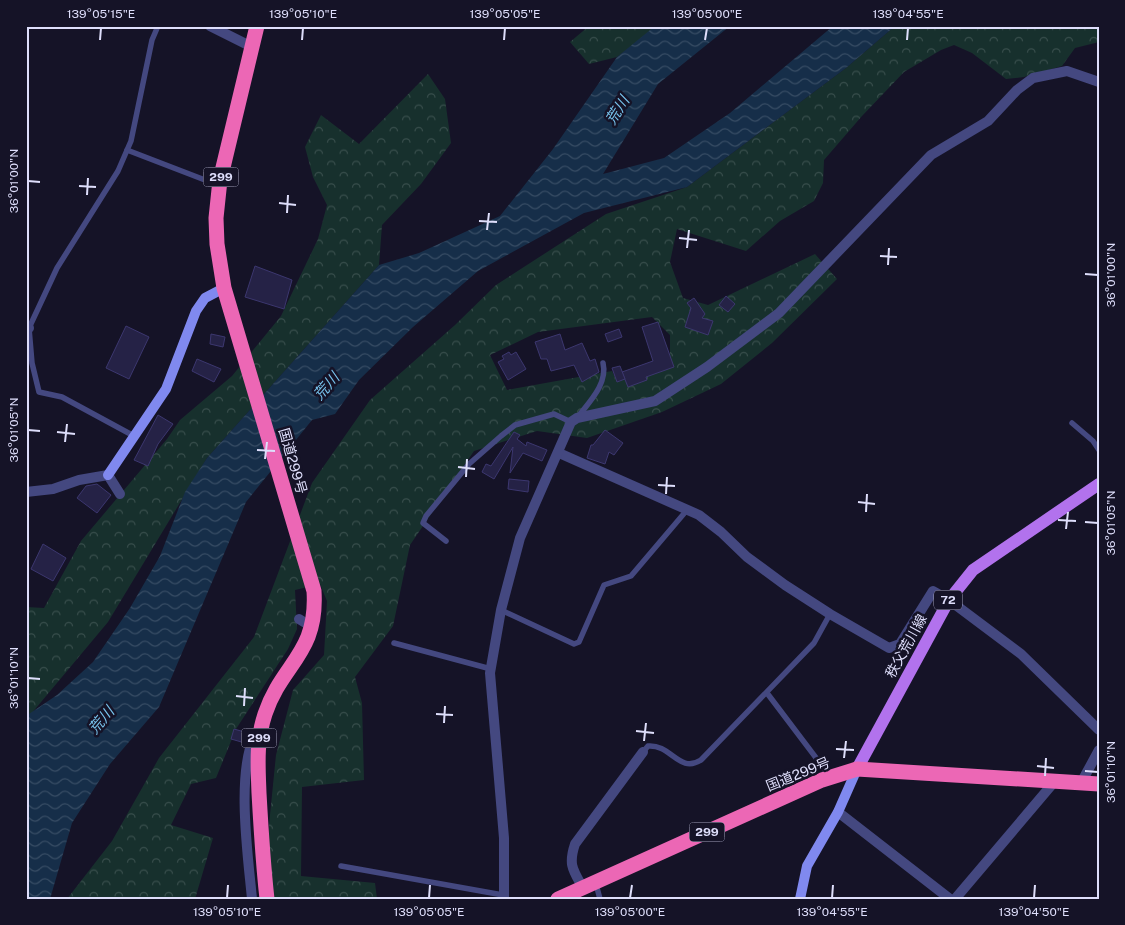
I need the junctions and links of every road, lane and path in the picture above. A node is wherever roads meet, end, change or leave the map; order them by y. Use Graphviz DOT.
graph roads {
  1 [pos="158,26"];
  2 [pos="210,26"];
  3 [pos="257,26"];
  4 [pos="252,47"];
  5 [pos="1099,82"];
  6 [pos="127,150"];
  7 [pos="220,186"];
  8 [pos="224,288"];
  9 [pos="28,328"];
  10 [pos="603,363"];
  11 [pos="574,420"];
  12 [pos="1072,423"];
  13 [pos="134,436"];
  14 [pos="1099,450"];
  15 [pos="559,453"];
  16 [pos="108,476"];
  17 [pos="1099,484"];
  18 [pos="26,492"];
  19 [pos="120,494"];
  20 [pos="687,510"];
  21 [pos="446,541"];
  22 [pos="949,600"];
  23 [pos="501,610"];
  24 [pos="830,614"];
  25 [pos="394,643"];
  26 [pos="491,669"];
  27 [pos="767,693"];
  28 [pos="265,714"];
  29 [pos="1099,730"];
  30 [pos="1099,750"];
  31 [pos="643,752"];
  32 [pos="857,769"];
  33 [pos="830,777"];
  34 [pos="1055,782"];
  35 [pos="1081,783"];
  36 [pos="1099,784"];
  37 [pos="838,812"];
  38 [pos="341,866"];
  39 [pos="589,885"];
  40 [pos="503,897"];
  41 [pos="252,899"];
  42 [pos="268,899"];
  43 [pos="558,899"];
  44 [pos="600,899"];
  45 [pos="800,899"];
  46 [pos="950,899"];
  47 [pos="955,899"];
  1 -- 6 [label="lane"];
  2 -- 4 [label="street"];
  3 -- 4 [label="highway, 国道299号 / 299"];
  4 -- 7 [label="highway, 国道299号 / 299"];
  5 -- 11 [label="street"];
  6 -- 7 [label="lane"];
  6 -- 9 [label="lane"];
  7 -- 8 [label="highway, 国道299号 / 299"];
  8 -- 13 [label="street"];
  8 -- 28 [label="highway, 国道299号 / 299"];
  9 -- 13 [label="lane"];
  10 -- 11 [label="lane"];
  11 -- 15 [label="street"];
  11 -- 21 [label="lane"];
  12 -- 14 [label="lane"];
  13 -- 16 [label="street"];
  15 -- 20 [label="street"];
  15 -- 23 [label="street"];
  16 -- 18 [label="street"];
  16 -- 19 [label="street"];
  17 -- 22 [label="main road, 秩父荒川線 / 72"];
  20 -- 23 [label="lane"];
  20 -- 24 [label="street"];
  22 -- 24 [label="street"];
  22 -- 29 [label="street"];
  22 -- 32 [label="main road, 秩父荒川線 / 72"];
  23 -- 26 [label="street"];
  24 -- 27 [label="lane"];
  25 -- 26 [label="lane"];
  26 -- 40 [label="street"];
  27 -- 31 [label="lane"];
  27 -- 33 [label="lane"];
  28 -- 41 [label="street"];
  28 -- 42 [label="highway, 国道299号 / 299"];
  30 -- 35 [label="street"];
  31 -- 39 [label="street"];
  32 -- 33 [label="highway, 国道299号 / 299"];
  32 -- 34 [label="highway, 国道299号 / 299"];
  32 -- 37 [label="street"];
  33 -- 39 [label="highway, 国道299号 / 299"];
  34 -- 35 [label="highway, 国道299号 / 299"];
  34 -- 47 [label="street"];
  35 -- 36 [label="highway, 国道299号 / 299"];
  37 -- 45 [label="street"];
  37 -- 46 [label="street"];
  38 -- 40 [label="lane"];
  39 -- 43 [label="highway, 国道299号 / 299"];
  39 -- 44 [label="lane"];
}
